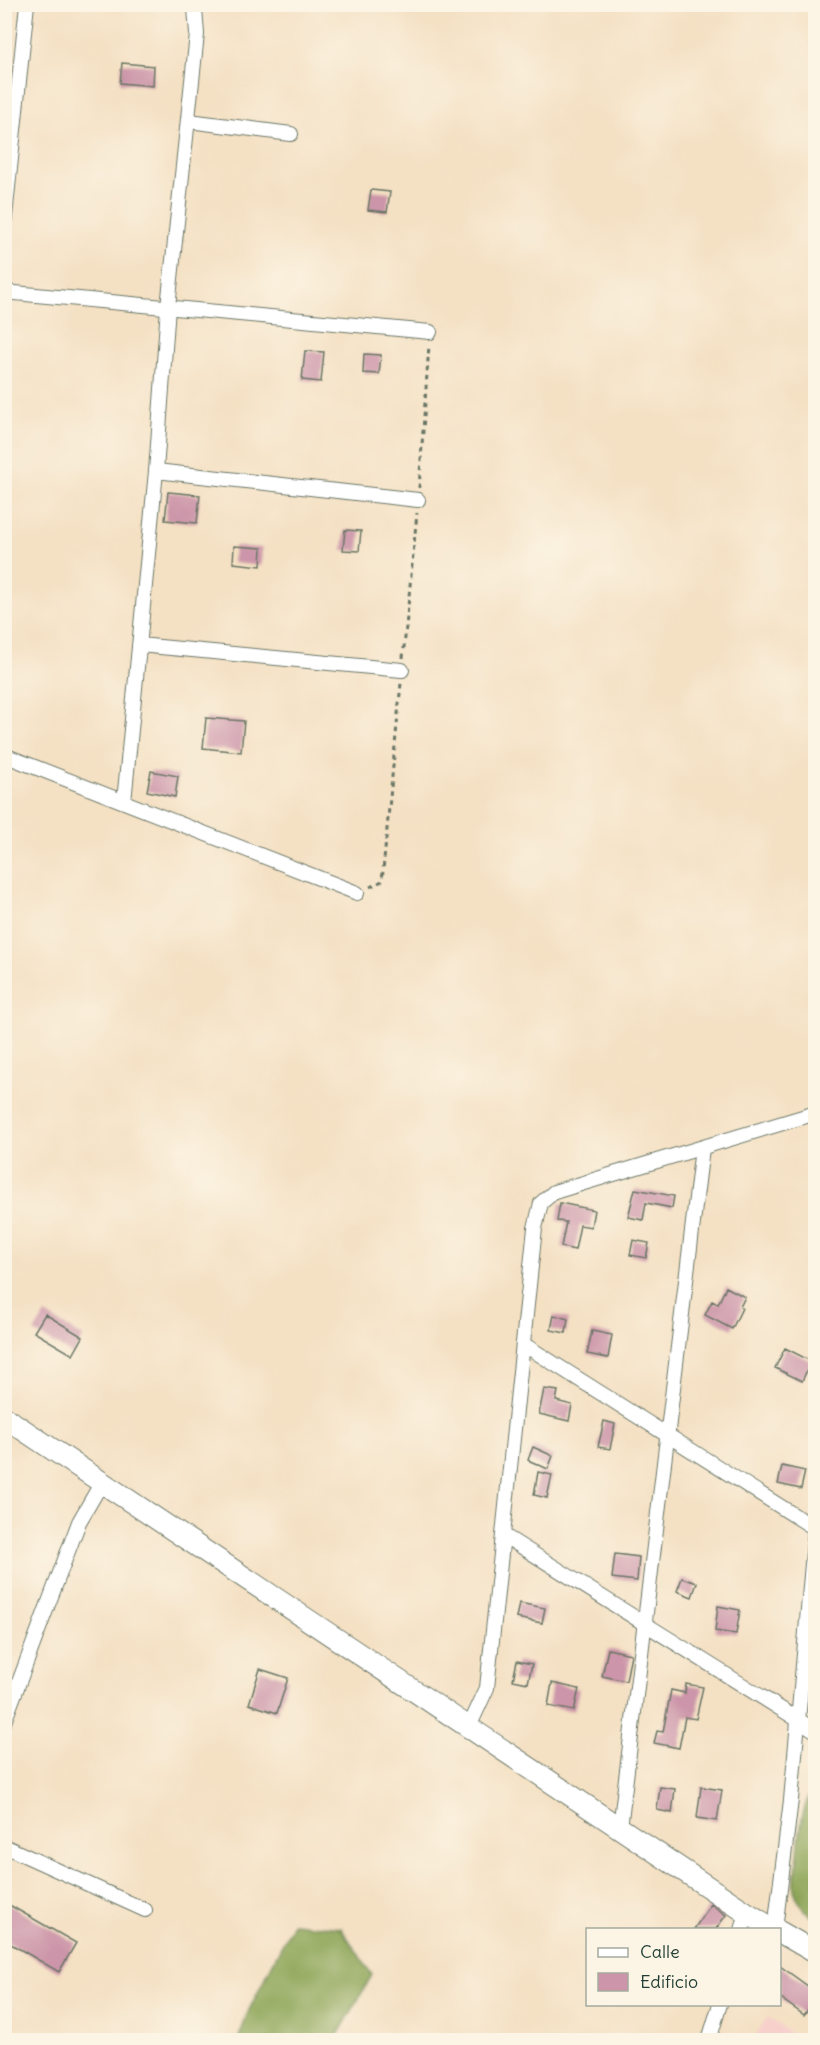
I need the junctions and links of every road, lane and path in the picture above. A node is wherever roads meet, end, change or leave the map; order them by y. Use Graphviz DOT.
graph roads {
  1 [pos="27,4"];
  2 [pos="191,4"];
  3 [pos="189,121"];
  4 [pos="291,134"];
  5 [pos="4,226"];
  6 [pos="4,292"];
  7 [pos="168,307"];
  8 [pos="430,332"];
  9 [pos="156,471"];
  10 [pos="418,500"];
  11 [pos="139,645"];
  12 [pos="402,670"];
  13 [pos="4,755"];
  14 [pos="124,802"];
  15 [pos="357,893"];
  16 [pos="816,1113"];
  17 [pos="702,1148"];
  18 [pos="523,1344"];
  19 [pos="4,1417"];
  20 [pos="667,1435"];
  21 [pos="102,1482"];
  22 [pos="815,1526"];
  23 [pos="503,1535"];
  24 [pos="644,1623"];
  25 [pos="798,1720"];
  26 [pos="4,1722"];
  27 [pos="469,1727"];
  28 [pos="816,1731"];
  29 [pos="620,1828"];
  30 [pos="4,1846"];
  31 [pos="145,1910"];
  32 [pos="744,1921"];
  33 [pos="771,1928"];
  34 [pos="775,1928"];
  35 [pos="781,1933"];
  36 [pos="816,1953"];
  37 [pos="719,2006"];
  38 [pos="709,2040"];
  1 -- 5 [label="street"];
  2 -- 3 [label="street"];
  3 -- 4 [label="street"];
  3 -- 7 [label="street"];
  6 -- 7 [label="street"];
  7 -- 8 [label="street"];
  7 -- 9 [label="street"];
  8 -- 10 [label="path"];
  9 -- 10 [label="street"];
  9 -- 11 [label="street"];
  10 -- 12 [label="path"];
  11 -- 12 [label="street"];
  11 -- 14 [label="street"];
  12 -- 15 [label="path"];
  13 -- 14 [label="street"];
  14 -- 15 [label="street"];
  16 -- 17 [label="street"];
  17 -- 18 [label="street"];
  17 -- 20 [label="street"];
  18 -- 20 [label="street"];
  18 -- 23 [label="street"];
  19 -- 21 [label="main road"];
  20 -- 22 [label="street"];
  20 -- 24 [label="street"];
  21 -- 26 [label="street"];
  21 -- 27 [label="main road"];
  22 -- 25 [label="street"];
  23 -- 24 [label="street"];
  23 -- 27 [label="street"];
  24 -- 25 [label="street"];
  24 -- 29 [label="street"];
  25 -- 28 [label="street"];
  25 -- 34 [label="street"];
  27 -- 29 [label="main road"];
  29 -- 32 [label="main road"];
  30 -- 31 [label="street"];
  32 -- 33 [label="main road"];
  35 -- 36 [label="main road"];
  37 -- 38 [label="street"];
}
